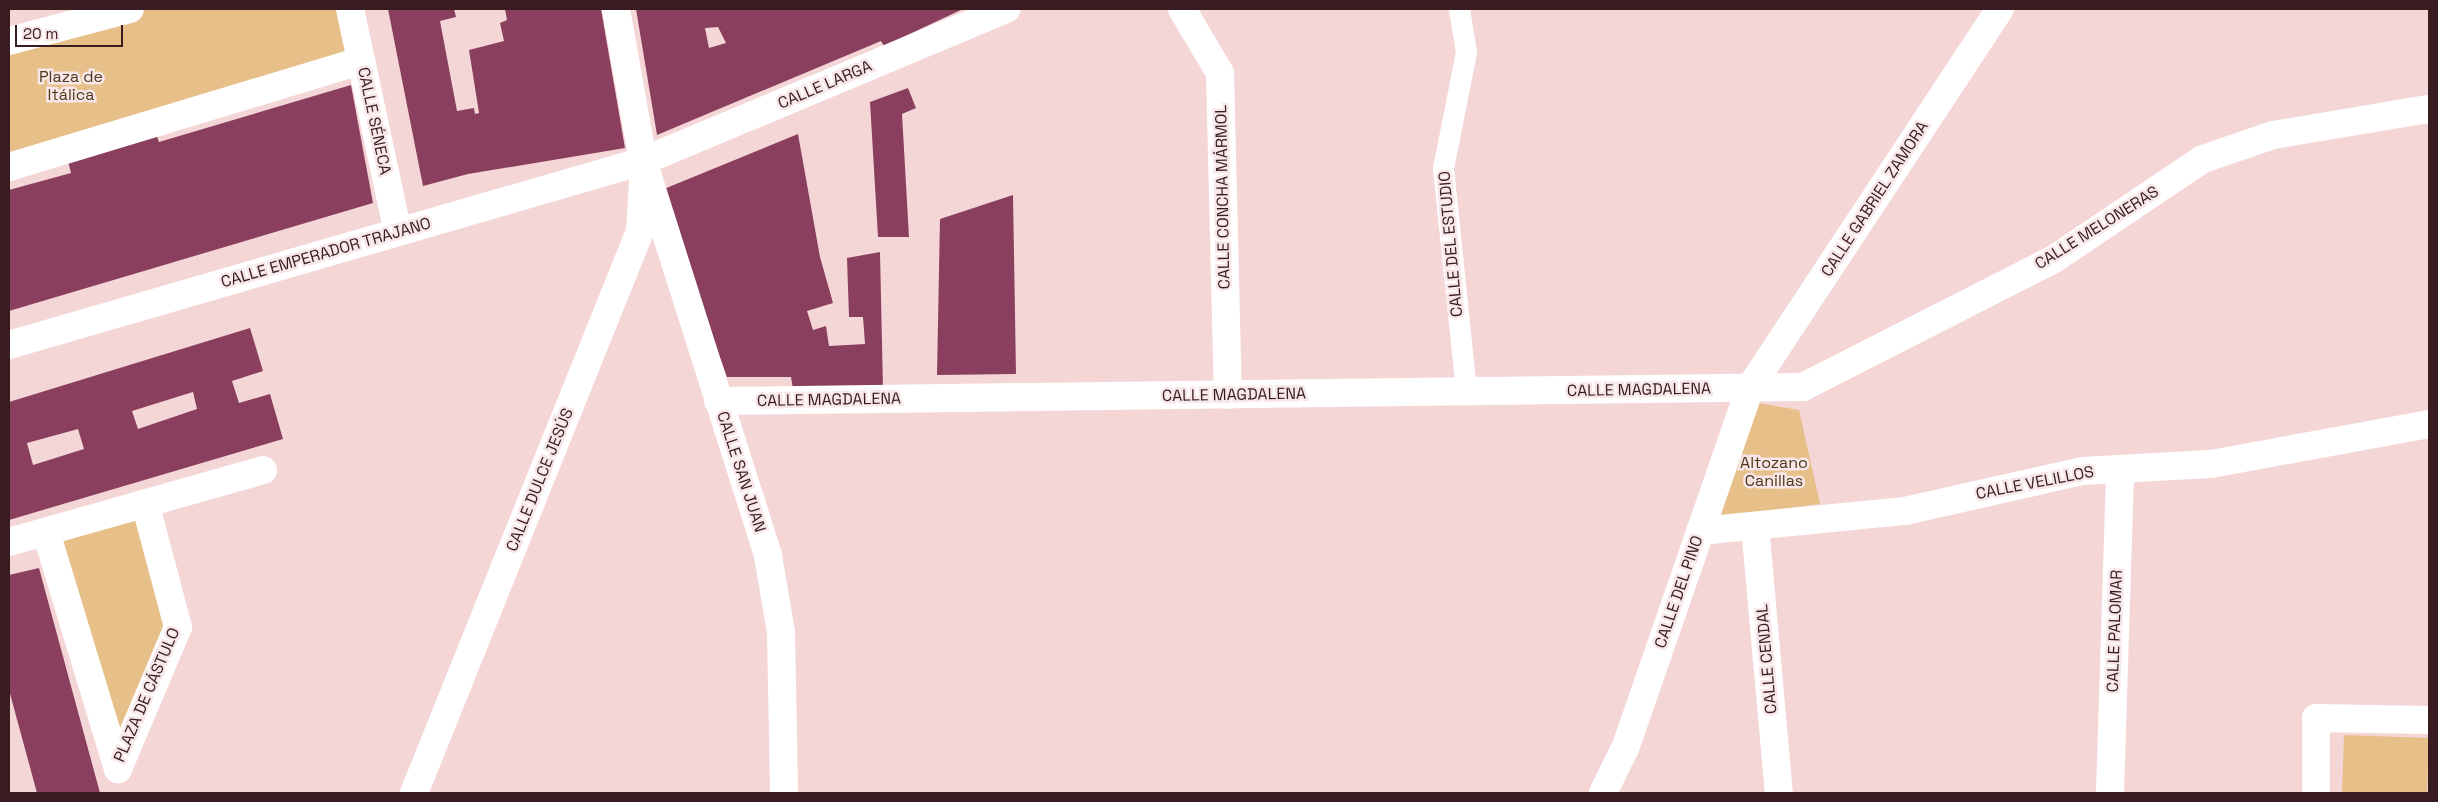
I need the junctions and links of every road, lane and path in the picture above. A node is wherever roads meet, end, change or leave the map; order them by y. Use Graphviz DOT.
graph roads {
  1 [pos="130,9"];
  2 [pos="350,9"];
  3 [pos="616,9"];
  4 [pos="1007,9"];
  5 [pos="1182,9"];
  6 [pos="1459,9"];
  7 [pos="2000,9"];
  8 [pos="9,41"];
  9 [pos="361,62"];
  10 [pos="2429,109"];
  11 [pos="644,161"];
  12 [pos="9,167"];
  13 [pos="398,232"];
  14 [pos="9,345"];
  15 [pos="1750,388"];
  16 [pos="1466,392"];
  17 [pos="1228,395"];
  18 [pos="718,401"];
  19 [pos="2429,424"];
  20 [pos="2120,469"];
  21 [pos="263,470"];
  22 [pos="145,503"];
  23 [pos="1755,526"];
  24 [pos="1700,531"];
  25 [pos="46,532"];
  26 [pos="9,542"];
  27 [pos="2429,720"];
  28 [pos="414,793"];
  29 [pos="784,793"];
  30 [pos="1603,793"];
  31 [pos="1779,793"];
  32 [pos="2110,793"];
  33 [pos="2316,793"];
  1 -- 8 [label="street"];
  2 -- 9 [label="street, CALLE SÉNECA"];
  3 -- 11 [label="street"];
  4 -- 11 [label="street, CALLE LARGA"];
  5 -- 17 [label="street, CALLE CONCHA MÁRMOL"];
  6 -- 16 [label="street, CALLE DEL ESTUDIO"];
  7 -- 15 [label="street, CALLE GABRIEL ZAMORA"];
  9 -- 12 [label="street"];
  9 -- 13 [label="street, CALLE SÉNECA"];
  10 -- 15 [label="street, CALLE MELONERAS"];
  11 -- 13 [label="street, CALLE EMPERADOR TRAJANO"];
  11 -- 18 [label="street, CALLE SAN JUAN"];
  11 -- 28 [label="street, CALLE DULCE JESÚS"];
  13 -- 14 [label="street, CALLE EMPERADOR TRAJANO"];
  15 -- 16 [label="street, CALLE MAGDALENA"];
  15 -- 24 [label="street, CALLE DEL PINO"];
  16 -- 17 [label="street, CALLE MAGDALENA"];
  17 -- 18 [label="street, CALLE MAGDALENA"];
  18 -- 29 [label="street, CALLE SAN JUAN"];
  19 -- 20 [label="street, CALLE VELILLOS"];
  20 -- 23 [label="street, CALLE VELILLOS"];
  20 -- 32 [label="street, CALLE PALOMAR"];
  21 -- 22 [label="street"];
  22 -- 25 [label="street"];
  22 -- 25 [label="street, PLAZA DE CÁSTULO"];
  23 -- 24 [label="street, CALLE VELILLOS"];
  23 -- 31 [label="street, CALLE CENDAL"];
  24 -- 30 [label="street, CALLE DEL PINO"];
  25 -- 26 [label="street"];
  27 -- 33 [label="street"];
}
